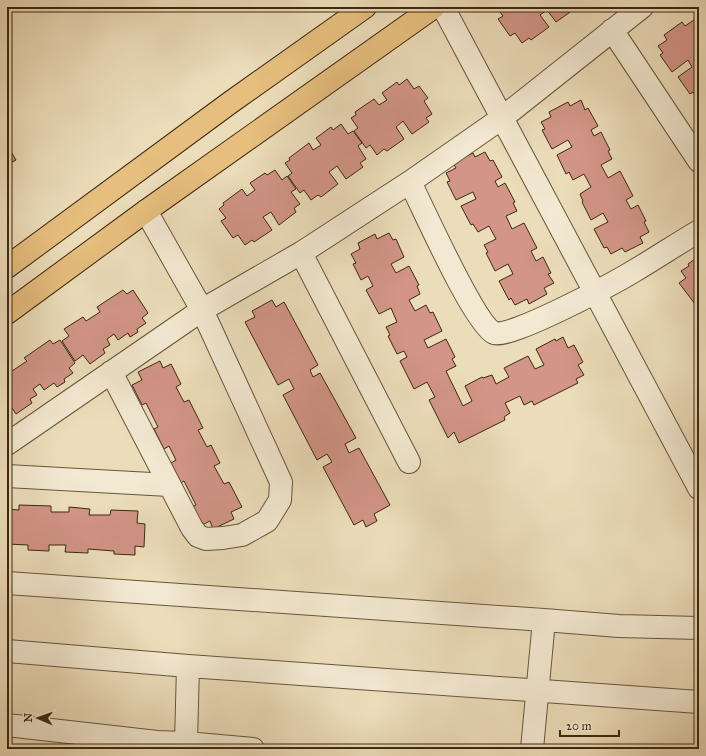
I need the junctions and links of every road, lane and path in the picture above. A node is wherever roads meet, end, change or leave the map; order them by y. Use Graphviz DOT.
graph roads {
  1 [pos="365,7"];
  2 [pos="434,7"];
  3 [pos="443,7"];
  4 [pos="642,7"];
  5 [pos="612,30"];
  6 [pos="502,118"];
  7 [pos="699,161"];
  8 [pos="410,182"];
  9 [pos="146,211"];
  10 [pos="699,231"];
  11 [pos="301,253"];
  12 [pos="7,267"];
  13 [pos="594,292"];
  14 [pos="202,310"];
  15 [pos="7,313"];
  16 [pos="111,372"];
  17 [pos="7,444"];
  18 [pos="409,462"];
  19 [pos="7,476"];
  20 [pos="170,485"];
  21 [pos="699,488"];
  22 [pos="7,583"];
  23 [pos="544,620"];
  24 [pos="699,628"];
  25 [pos="7,651"];
  26 [pos="188,666"];
  27 [pos="537,691"];
  28 [pos="699,702"];
  29 [pos="7,725"];
  30 [pos="186,743"];
  31 [pos="157,745"];
  32 [pos="253,749"];
  33 [pos="532,749"];
  1 -- 12 [label="main road"];
  2 -- 9 [label="main road"];
  3 -- 6 [label="street"];
  4 -- 5 [label="street"];
  5 -- 6 [label="street"];
  5 -- 7 [label="street"];
  6 -- 8 [label="street"];
  6 -- 13 [label="street"];
  8 -- 11 [label="street"];
  8 -- 13 [label="street"];
  9 -- 14 [label="street"];
  9 -- 15 [label="main road"];
  10 -- 13 [label="street"];
  11 -- 14 [label="street"];
  11 -- 18 [label="street"];
  13 -- 21 [label="street"];
  14 -- 16 [label="street"];
  14 -- 20 [label="street"];
  16 -- 17 [label="street"];
  16 -- 20 [label="street"];
  19 -- 20 [label="street"];
  22 -- 23 [label="street"];
  23 -- 24 [label="street"];
  23 -- 27 [label="street"];
  25 -- 26 [label="street"];
  26 -- 27 [label="street"];
  26 -- 30 [label="street"];
  27 -- 28 [label="street"];
  27 -- 33 [label="street"];
  29 -- 31 [label="street"];
  30 -- 31 [label="street"];
  30 -- 32 [label="street"];
}
